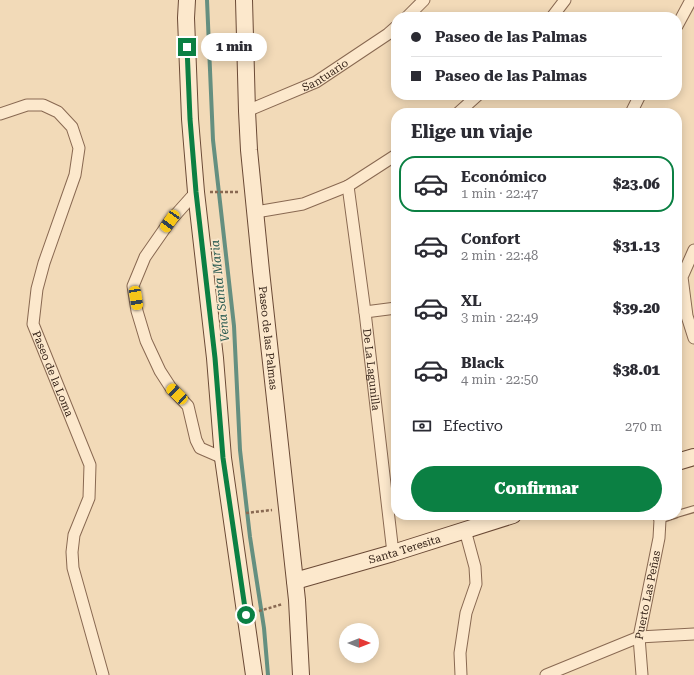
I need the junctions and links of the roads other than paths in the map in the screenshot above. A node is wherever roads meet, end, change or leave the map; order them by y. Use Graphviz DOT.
graph roads {
  1 [pos="187,0"];
  2 [pos="424,0"];
  3 [pos="565,0"];
  4 [pos="691,0"];
  5 [pos="246,1"];
  6 [pos="412,12"];
  7 [pos="556,12"];
  8 [pos="682,17"];
  9 [pos="391,31"];
  10 [pos="472,100"];
  11 [pos="464,108"];
  12 [pos="247,111"];
  13 [pos="0,114"];
  14 [pos="391,159"];
  15 [pos="348,186"];
  16 [pos="203,192"];
  17 [pos="256,212"];
  18 [pos="694,250"];
  19 [pos="682,273"];
  20 [pos="682,288"];
  21 [pos="391,309"];
  22 [pos="365,312"];
  23 [pos="694,338"];
  24 [pos="694,457"];
  25 [pos="223,458"];
  26 [pos="682,461"];
  27 [pos="694,509"];
  28 [pos="682,513"];
  29 [pos="497,520"];
  30 [pos="659,520"];
  31 [pos="466,530"];
  32 [pos="393,553"];
  33 [pos="295,581"];
  34 [pos="694,634"];
  35 [pos="639,638"];
  36 [pos="104,675"];
  37 [pos="254,675"];
  38 [pos="301,675"];
  39 [pos="461,675"];
  40 [pos="546,675"];
  41 [pos="642,675"];
  1 -- 16 [label="street"];
  2 -- 6 [label="street"];
  3 -- 7 [label="street"];
  4 -- 8 [label="street"];
  5 -- 12 [label="street, Paseo de las Palmas"];
  9 -- 12 [label="street, Santuario"];
  10 -- 11 [label="street"];
  12 -- 17 [label="street, Paseo de las Palmas"];
  13 -- 36 [label="street, Paseo de la Loma"];
  14 -- 15 [label="street"];
  15 -- 17 [label="street"];
  15 -- 22 [label="street, De La Lagunilla"];
  16 -- 25 [label="street"];
  16 -- 25 [label="street"];
  17 -- 33 [label="street, Paseo de las Palmas"];
  18 -- 19 [label="street"];
  20 -- 23 [label="street"];
  21 -- 22 [label="street"];
  22 -- 32 [label="street, De La Lagunilla"];
  24 -- 26 [label="street"];
  25 -- 37 [label="street"];
  27 -- 28 [label="lane"];
  29 -- 31 [label="street, Santa Teresita"];
  30 -- 35 [label="street, Puerto Las Peñas"];
  31 -- 32 [label="street, Santa Teresita"];
  31 -- 39 [label="street"];
  32 -- 33 [label="street, Santa Teresita"];
  33 -- 38 [label="street, Paseo de las Palmas"];
  34 -- 35 [label="street"];
  35 -- 40 [label="street"];
  35 -- 41 [label="street, Puerto Las Peñas"];
}
